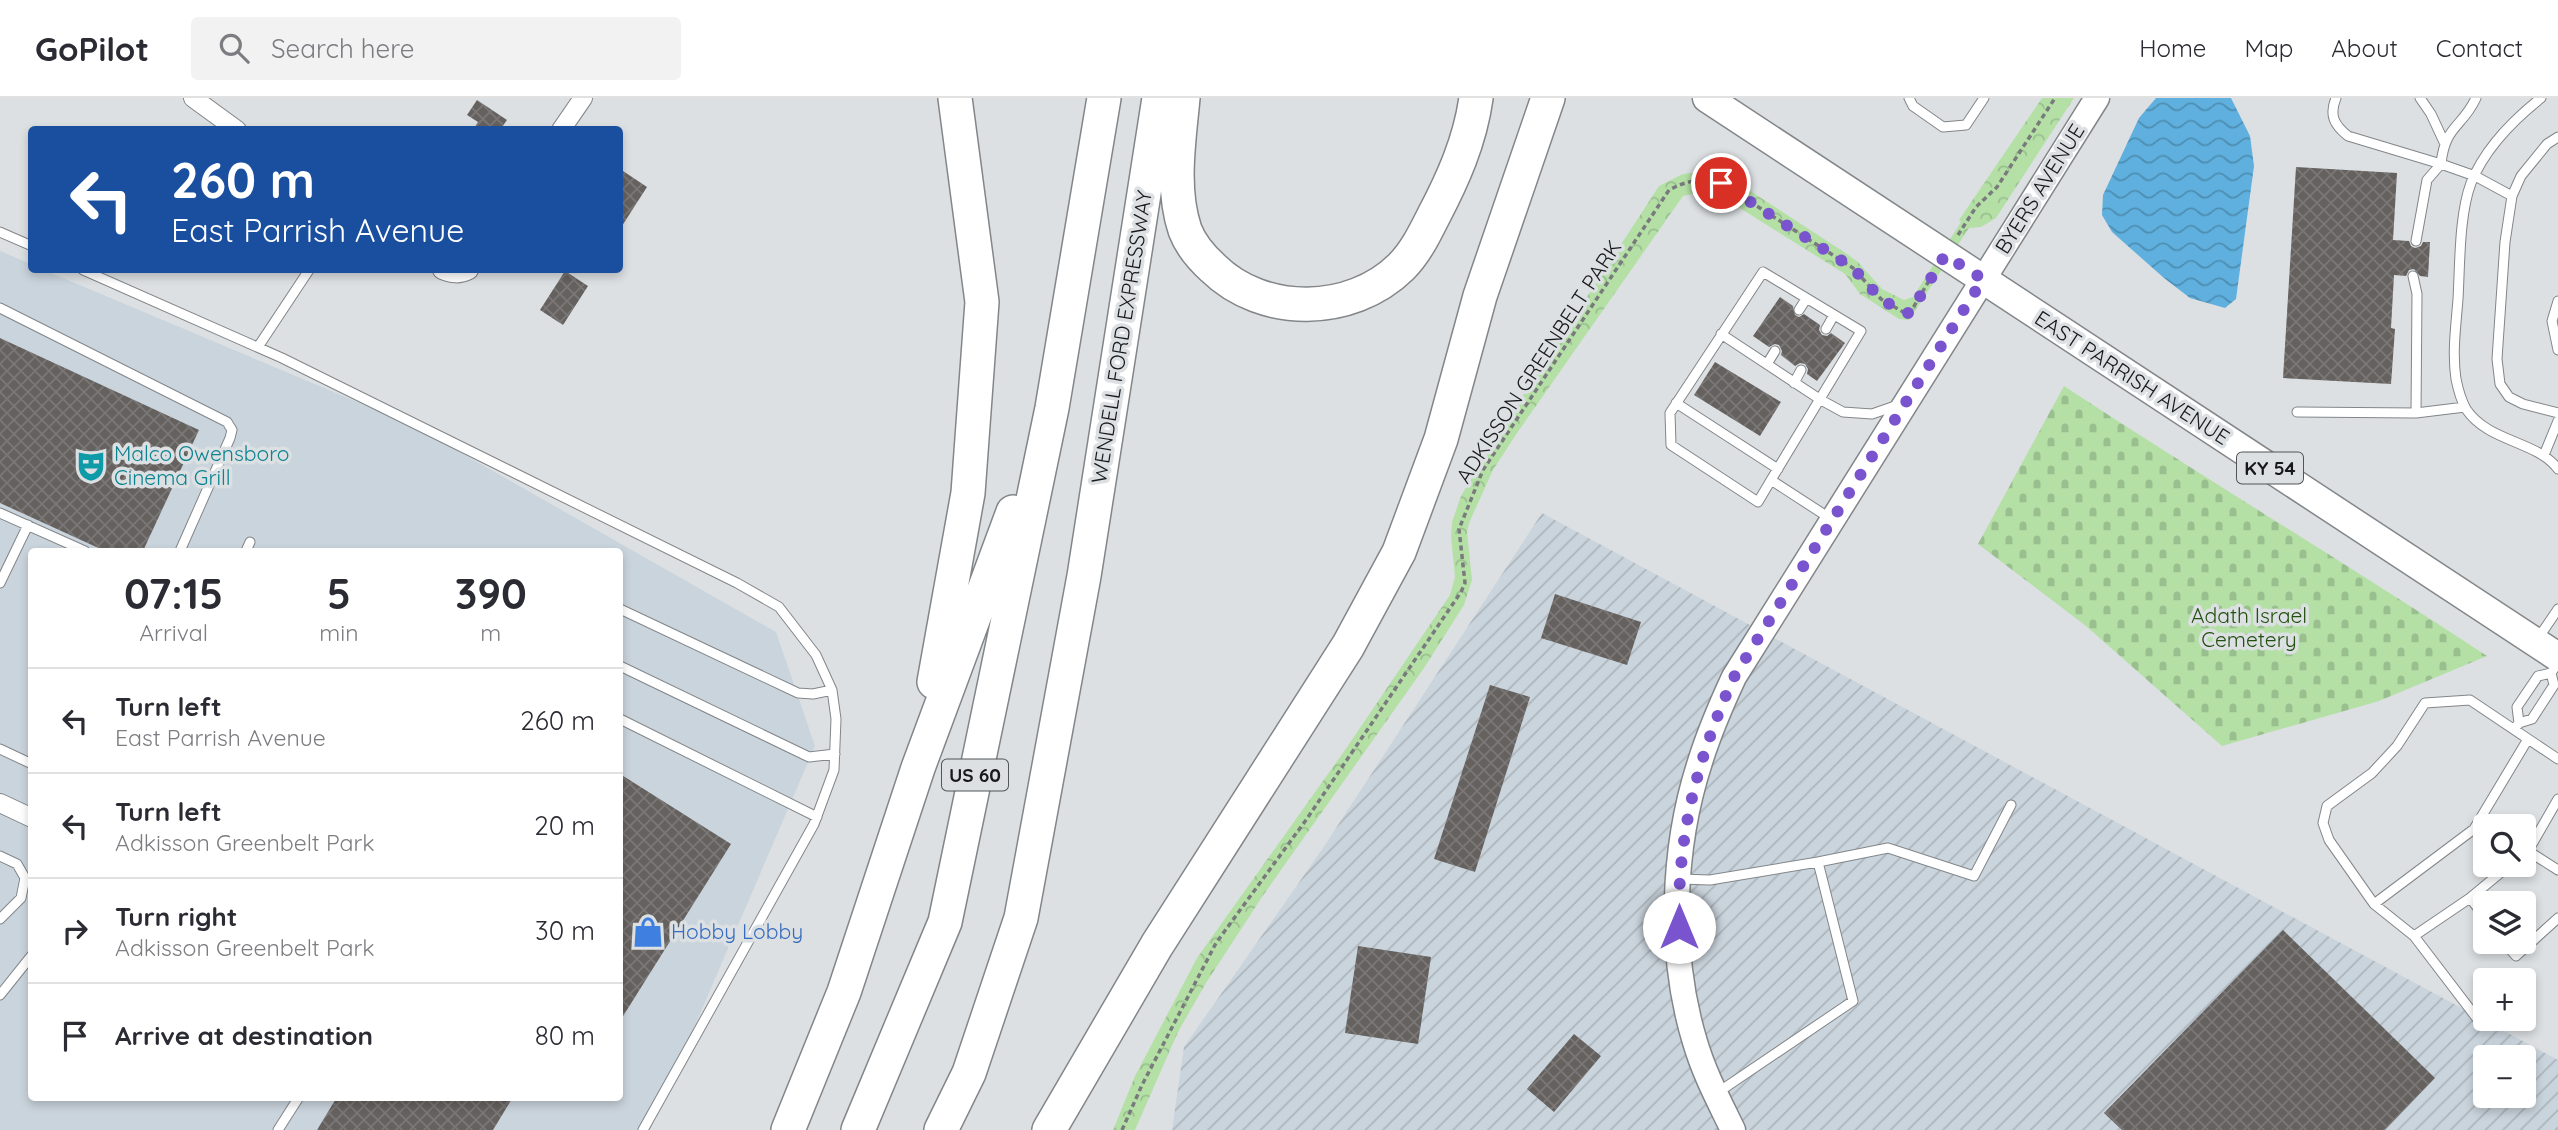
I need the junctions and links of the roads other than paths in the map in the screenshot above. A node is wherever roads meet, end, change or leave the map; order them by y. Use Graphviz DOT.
graph roads {
  1 [pos="193,98"];
  2 [pos="583,98"];
  3 [pos="955,98"];
  4 [pos="1104,98"];
  5 [pos="1159,98"];
  6 [pos="1183,98"];
  7 [pos="1476,98"];
  8 [pos="1548,98"];
  9 [pos="1707,98"];
  10 [pos="1909,98"];
  11 [pos="1984,98"];
  12 [pos="2097,98"];
  13 [pos="2336,98"];
  14 [pos="2420,98"];
  15 [pos="2476,98"];
  16 [pos="2541,98"];
  17 [pos="232,126"];
  18 [pos="564,126"];
  19 [pos="2558,137"];
  20 [pos="2444,142"];
  21 [pos="2441,164"];
  22 [pos="2475,176"];
  23 [pos="2512,196"];
  24 [pos="0,232"];
  25 [pos="2416,241"];
  26 [pos="28,244"];
  27 [pos="90,273"];
  28 [pos="307,273"];
  29 [pos="2413,276"];
  30 [pos="1983,279"];
  31 [pos="1806,299"];
  32 [pos="2558,301"];
  33 [pos="0,308"];
  34 [pos="1799,310"];
  35 [pos="1834,315"];
  36 [pos="1826,329"];
  37 [pos="1721,334"];
  38 [pos="258,347"];
  39 [pos="2558,349"];
  40 [pos="1775,351"];
  41 [pos="1767,364"];
  42 [pos="1801,370"];
  43 [pos="1794,383"];
  44 [pos="1821,400"];
  45 [pos="1906,402"];
  46 [pos="1676,403"];
  47 [pos="2465,407"];
  48 [pos="1052,408"];
  49 [pos="2297,412"];
  50 [pos="2416,413"];
  51 [pos="2558,413"];
  52 [pos="2558,421"];
  53 [pos="2543,455"];
  54 [pos="1778,469"];
  55 [pos="2558,469"];
  56 [pos="1771,481"];
  57 [pos="0,513"];
  58 [pos="1832,520"];
  59 [pos="28,526"];
  60 [pos="78,548"];
  61 [pos="181,548"];
  62 [pos="0,583"];
  63 [pos="623,610"];
  64 [pos="2558,610"];
  65 [pos="2548,658"];
  66 [pos="2558,663"];
  67 [pos="623,667"];
  68 [pos="831,690"];
  69 [pos="623,720"];
  70 [pos="2516,726"];
  71 [pos="2528,739"];
  72 [pos="0,749"];
  73 [pos="835,754"];
  74 [pos="2558,759"];
  75 [pos="28,762"];
  76 [pos="918,768"];
  77 [pos="2558,799"];
  78 [pos="0,803"];
  79 [pos="2011,805"];
  80 [pos="28,816"];
  81 [pos="817,817"];
  82 [pos="2536,836"];
  83 [pos="0,856"];
  84 [pos="2536,858"];
  85 [pos="1818,862"];
  86 [pos="2558,870"];
  87 [pos="2495,877"];
  88 [pos="1680,879"];
  89 [pos="2470,898"];
  90 [pos="2473,902"];
  91 [pos="2374,904"];
  92 [pos="1,914"];
  93 [pos="2558,918"];
  94 [pos="2414,936"];
  95 [pos="2536,937"];
  96 [pos="28,961"];
  97 [pos="0,995"];
  98 [pos="2473,1013"];
  99 [pos="1716,1094"];
  100 [pos="296,1101"];
  101 [pos="278,1130"];
  102 [pos="643,1130"];
  103 [pos="788,1130"];
  104 [pos="858,1130"];
  105 [pos="941,1130"];
  106 [pos="1049,1130"];
  107 [pos="1733,1130"];
  1 -- 17 [label="street"];
  2 -- 18 [label="street"];
  3 -- 76 [label="highway"];
  4 -- 48 [label="highway, US 60"];
  5 -- 105 [label="highway, WENDELL FORD EXPRESSWAY"];
  6 -- 7 [label="highway"];
  8 -- 106 [label="highway"];
  9 -- 30 [label="main road, EAST PARRISH AVENUE / KY 54"];
  10 -- 11 [label="lane"];
  12 -- 30 [label="street, BYERS AVENUE"];
  13 -- 21 [label="lane"];
  14 -- 20 [label="lane"];
  15 -- 20 [label="lane"];
  16 -- 22 [label="lane"];
  19 -- 23 [label="lane"];
  20 -- 21 [label="lane"];
  21 -- 22 [label="lane"];
  21 -- 25 [label="lane"];
  22 -- 23 [label="lane"];
  22 -- 47 [label="lane"];
  23 -- 51 [label="lane"];
  24 -- 26 [label="lane"];
  27 -- 38 [label="lane"];
  28 -- 38 [label="lane"];
  29 -- 50 [label="lane"];
  30 -- 45 [label="street, BYERS AVENUE"];
  30 -- 65 [label="main road, EAST PARRISH AVENUE / KY 54"];
  31 -- 34 [label="lane"];
  31 -- 35 [label="lane"];
  31 -- 37 [label="lane"];
  32 -- 39 [label="lane"];
  33 -- 61 [label="lane"];
  35 -- 36 [label="lane"];
  35 -- 44 [label="lane"];
  37 -- 41 [label="lane"];
  37 -- 46 [label="lane"];
  38 -- 68 [label="lane"];
  40 -- 41 [label="lane"];
  41 -- 43 [label="lane"];
  42 -- 43 [label="lane"];
  43 -- 44 [label="lane"];
  44 -- 45 [label="lane"];
  44 -- 54 [label="lane"];
  45 -- 58 [label="street, BYERS AVENUE"];
  46 -- 54 [label="lane"];
  46 -- 56 [label="lane"];
  47 -- 50 [label="lane"];
  47 -- 53 [label="lane"];
  48 -- 76 [label="highway"];
  48 -- 104 [label="highway, US 60"];
  49 -- 50 [label="lane"];
  52 -- 53 [label="lane"];
  53 -- 55 [label="lane"];
  54 -- 56 [label="lane"];
  56 -- 58 [label="lane"];
  57 -- 59 [label="lane"];
  58 -- 88 [label="street, BYERS AVENUE"];
  59 -- 60 [label="lane"];
  59 -- 62 [label="lane"];
  63 -- 68 [label="lane"];
  64 -- 65 [label="lane"];
  65 -- 66 [label="lane"];
  65 -- 70 [label="lane"];
  65 -- 70 [label="lane"];
  67 -- 73 [label="lane"];
  68 -- 73 [label="lane"];
  69 -- 81 [label="lane"];
  70 -- 71 [label="lane"];
  70 -- 91 [label="lane"];
  71 -- 74 [label="lane"];
  71 -- 91 [label="lane"];
  72 -- 75 [label="lane"];
  73 -- 81 [label="lane"];
  76 -- 103 [label="highway"];
  77 -- 82 [label="lane"];
  78 -- 80 [label="street"];
  79 -- 85 [label="lane"];
  81 -- 102 [label="lane"];
  83 -- 92 [label="lane"];
  84 -- 86 [label="lane"];
  85 -- 88 [label="lane"];
  85 -- 99 [label="lane"];
  87 -- 89 [label="lane"];
  88 -- 99 [label="street, BYERS AVENUE"];
  89 -- 90 [label="lane"];
  89 -- 94 [label="lane"];
  91 -- 94 [label="lane"];
  93 -- 95 [label="lane"];
  94 -- 98 [label="lane"];
  96 -- 97 [label="lane"];
  99 -- 107 [label="street, BYERS AVENUE"];
  100 -- 101 [label="lane"];
}
